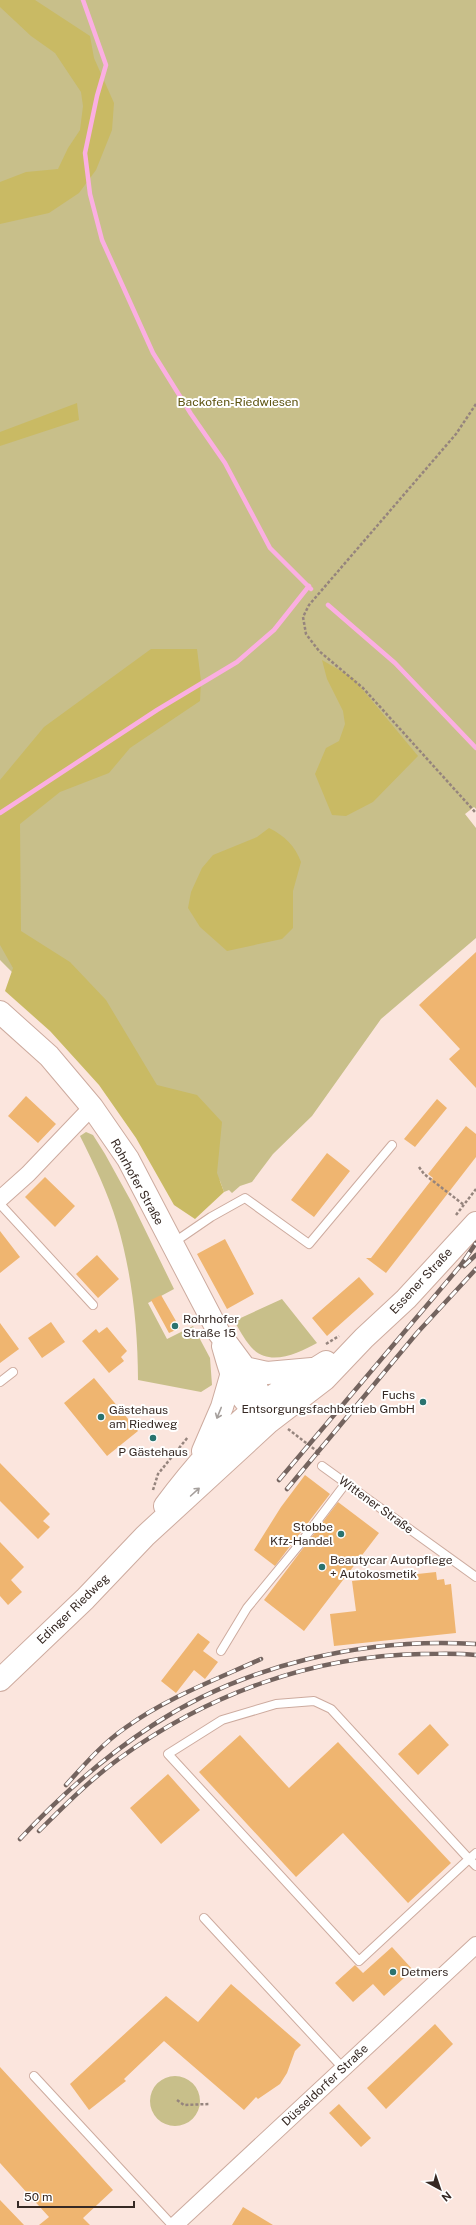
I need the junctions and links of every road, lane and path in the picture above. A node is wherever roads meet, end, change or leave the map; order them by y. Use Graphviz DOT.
graph roads {
  1 [pos="476,404"];
  2 [pos="476,812"];
  3 [pos="0,1012"];
  4 [pos="92,1107"];
  5 [pos="392,1145"];
  6 [pos="419,1166"];
  7 [pos="476,1189"];
  8 [pos="0,1199"];
  9 [pos="0,1204"];
  10 [pos="464,1205"];
  11 [pos="455,1217"];
  12 [pos="476,1223"];
  13 [pos="171,1244"];
  14 [pos="93,1305"];
  15 [pos="343,1333"];
  16 [pos="364,1338"];
  17 [pos="318,1358"];
  18 [pos="13,1372"];
  19 [pos="238,1372"];
  20 [pos="0,1382"];
  21 [pos="267,1415"];
  22 [pos="190,1434"];
  23 [pos="197,1463"];
  24 [pos="322,1466"];
  25 [pos="346,1483"];
  26 [pos="150,1496"];
  27 [pos="145,1536"];
  28 [pos="476,1577"];
  29 [pos="221,1650"];
  30 [pos="0,1680"];
  31 [pos="476,1853"];
  32 [pos="469,1859"];
  33 [pos="476,1866"];
  34 [pos="204,1918"];
  35 [pos="476,1945"];
  36 [pos="343,2068"];
  37 [pos="34,2076"];
  38 [pos="177,2100"];
  39 [pos="209,2104"];
  40 [pos="173,2225"];
  1 -- 2 [label="path"];
  3 -- 4 [label="main road, Rohrhofer Straße"];
  4 -- 8 [label="street"];
  4 -- 13 [label="main road, Rohrhofer Straße"];
  5 -- 13 [label="lane"];
  6 -- 10 [label="path"];
  7 -- 10 [label="path"];
  9 -- 14 [label="lane"];
  10 -- 11 [label="path"];
  12 -- 16 [label="main road, Essener Straße"];
  13 -- 19 [label="main road, Rohrhofer Straße"];
  15 -- 17 [label="path"];
  16 -- 17 [label="main road, Essener Straße"];
  16 -- 21 [label="main road, Essener Straße"];
  17 -- 19 [label="main road"];
  17 -- 21 [label="main road, Essener Straße"];
  18 -- 20 [label="lane"];
  19 -- 21 [label="main road, Rohrhofer Straße"];
  19 -- 23 [label="main road, one-way"];
  21 -- 23 [label="main road, Edinger Riedweg"];
  21 -- 24 [label="path"];
  27 -- 21 [label="main road, Edinger Riedweg, one-way"];
  22 -- 26 [label="path"];
  23 -- 27 [label="main road, Edinger Riedweg"];
  24 -- 25 [label="lane, Wittener Straße"];
  25 -- 28 [label="lane, Wittener Straße"];
  25 -- 29 [label="lane"];
  27 -- 30 [label="main road, Edinger Riedweg"];
  31 -- 32 [label="lane"];
  32 -- 32 [label="lane"];
  32 -- 33 [label="lane"];
  34 -- 36 [label="lane"];
  35 -- 36 [label="street, Düsseldorfer Straße"];
  36 -- 40 [label="street, Düsseldorfer Straße"];
  37 -- 40 [label="lane"];
  38 -- 39 [label="path"];
}
